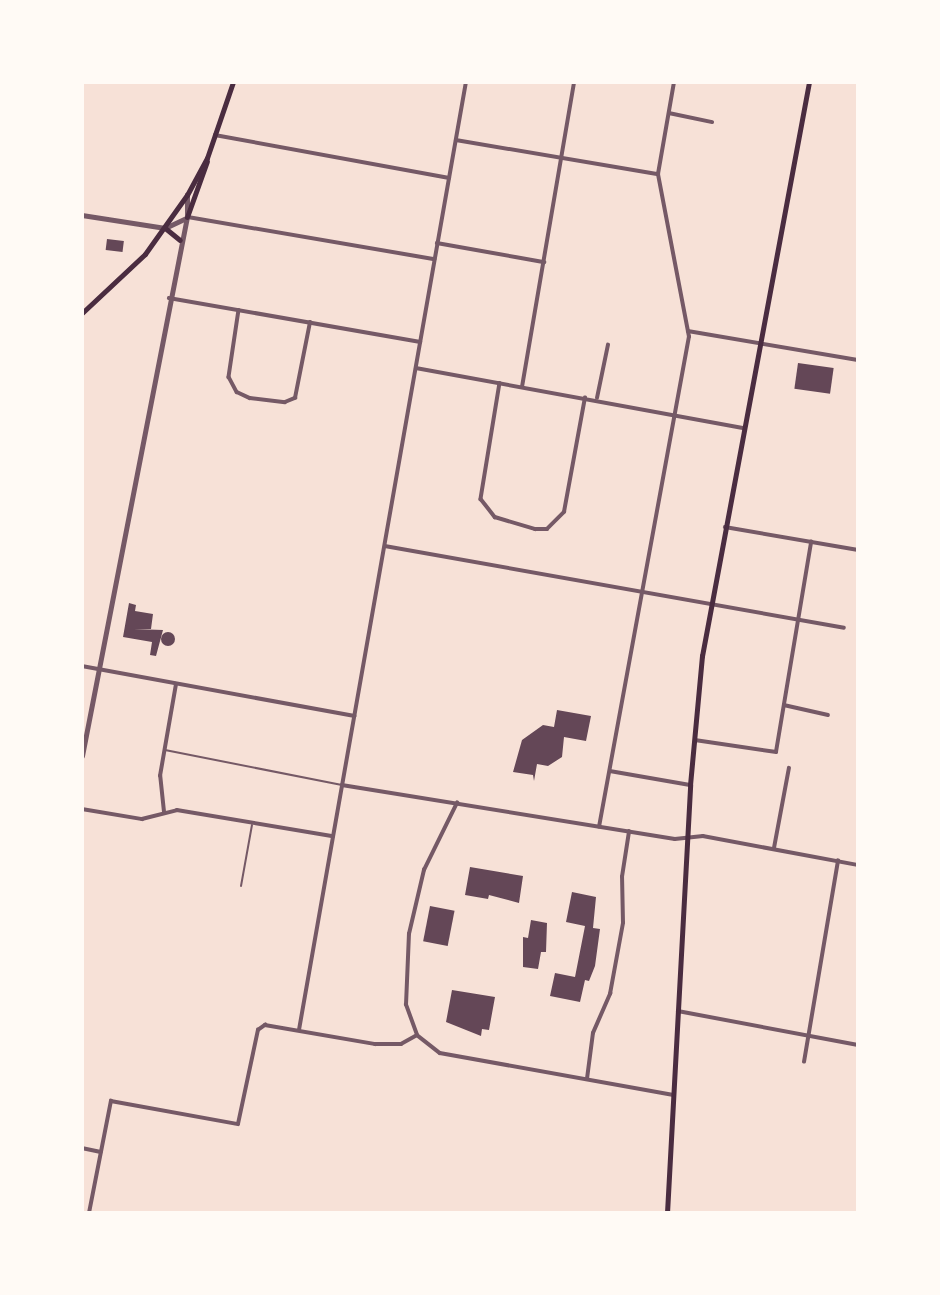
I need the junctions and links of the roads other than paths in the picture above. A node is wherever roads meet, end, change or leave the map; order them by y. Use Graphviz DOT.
graph roads {
  1 [pos="233,82"];
  2 [pos="466,82"];
  3 [pos="574,82"];
  4 [pos="674,82"];
  5 [pos="808,82"];
  6 [pos="669,113"];
  7 [pos="712,122"];
  8 [pos="215,135"];
  9 [pos="456,140"];
  10 [pos="207,158"];
  11 [pos="562,158"];
  12 [pos="658,174"];
  13 [pos="449,178"];
  14 [pos="187,195"];
  15 [pos="82,215"];
  16 [pos="187,217"];
  17 [pos="165,228"];
  18 [pos="180,240"];
  19 [pos="437,243"];
  20 [pos="434,259"];
  21 [pos="544,262"];
  22 [pos="169,298"];
  23 [pos="239,310"];
  24 [pos="82,313"];
  25 [pos="310,322"];
  26 [pos="688,331"];
  27 [pos="420,342"];
  28 [pos="759,344"];
  29 [pos="608,345"];
  30 [pos="858,360"];
  31 [pos="416,368"];
  32 [pos="499,383"];
  33 [pos="522,387"];
  34 [pos="585,398"];
  35 [pos="597,399"];
  36 [pos="675,414"];
  37 [pos="743,428"];
  38 [pos="725,527"];
  39 [pos="811,542"];
  40 [pos="386,546"];
  41 [pos="858,550"];
  42 [pos="642,591"];
  43 [pos="710,603"];
  44 [pos="799,619"];
  45 [pos="844,628"];
  46 [pos="82,666"];
  47 [pos="98,669"];
  48 [pos="176,684"];
  49 [pos="784,705"];
  50 [pos="828,715"];
  51 [pos="355,716"];
  52 [pos="693,739"];
  53 [pos="163,750"];
  54 [pos="82,754"];
  55 [pos="789,768"];
  56 [pos="610,771"];
  57 [pos="342,785"];
  58 [pos="690,785"];
  59 [pos="457,803"];
  60 [pos="82,809"];
  61 [pos="164,812"];
  62 [pos="252,821"];
  63 [pos="599,827"];
  64 [pos="629,832"];
  65 [pos="333,836"];
  66 [pos="688,838"];
  67 [pos="774,848"];
  68 [pos="838,861"];
  69 [pos="858,865"];
  70 [pos="241,886"];
  71 [pos="677,1011"];
  72 [pos="299,1030"];
  73 [pos="417,1035"];
  74 [pos="809,1035"];
  75 [pos="858,1045"];
  76 [pos="804,1062"];
  77 [pos="587,1079"];
  78 [pos="673,1095"];
  79 [pos="82,1148"];
  80 [pos="100,1152"];
  81 [pos="89,1213"];
  82 [pos="667,1213"];
  1 -- 8 [label="main road"];
  2 -- 9 [label="street"];
  3 -- 11 [label="street"];
  4 -- 6 [label="street"];
  5 -- 28 [label="main road"];
  6 -- 7 [label="street"];
  6 -- 12 [label="street"];
  8 -- 10 [label="main road"];
  8 -- 13 [label="street"];
  9 -- 11 [label="street"];
  9 -- 13 [label="street"];
  10 -- 14 [label="main road"];
  10 -- 16 [label="main road"];
  11 -- 12 [label="street"];
  11 -- 21 [label="street"];
  12 -- 26 [label="street"];
  13 -- 19 [label="street"];
  14 -- 16 [label="street"];
  14 -- 17 [label="main road"];
  15 -- 17 [label="street"];
  16 -- 17 [label="street"];
  16 -- 18 [label="street"];
  16 -- 20 [label="street"];
  17 -- 18 [label="main road"];
  17 -- 24 [label="main road"];
  18 -- 22 [label="street"];
  19 -- 20 [label="street"];
  19 -- 21 [label="street"];
  20 -- 27 [label="street"];
  21 -- 33 [label="street"];
  22 -- 23 [label="street"];
  22 -- 47 [label="street"];
  23 -- 25 [label="street"];
  23 -- 25 [label="street"];
  25 -- 27 [label="street"];
  26 -- 28 [label="street"];
  26 -- 36 [label="street"];
  27 -- 31 [label="street"];
  28 -- 30 [label="street"];
  28 -- 37 [label="main road"];
  29 -- 35 [label="street"];
  31 -- 32 [label="street"];
  31 -- 40 [label="street"];
  32 -- 33 [label="street"];
  32 -- 34 [label="street"];
  33 -- 34 [label="street"];
  34 -- 35 [label="street"];
  35 -- 36 [label="street"];
  36 -- 37 [label="street"];
  36 -- 42 [label="street"];
  37 -- 38 [label="main road"];
  38 -- 39 [label="street"];
  38 -- 43 [label="main road"];
  39 -- 41 [label="street"];
  39 -- 44 [label="street"];
  40 -- 42 [label="street"];
  40 -- 51 [label="street"];
  42 -- 43 [label="street"];
  42 -- 56 [label="street"];
  43 -- 44 [label="street"];
  43 -- 52 [label="main road"];
  44 -- 45 [label="street"];
  44 -- 49 [label="street"];
  46 -- 47 [label="street"];
  47 -- 48 [label="street"];
  47 -- 54 [label="street"];
  48 -- 51 [label="street"];
  48 -- 53 [label="street"];
  49 -- 50 [label="street"];
  49 -- 52 [label="street"];
  51 -- 57 [label="street"];
  52 -- 58 [label="main road"];
  53 -- 57 [label="lane"];
  53 -- 61 [label="street"];
  55 -- 67 [label="street"];
  56 -- 58 [label="street"];
  56 -- 63 [label="street"];
  57 -- 59 [label="street"];
  57 -- 65 [label="street"];
  58 -- 66 [label="main road"];
  59 -- 63 [label="street"];
  59 -- 73 [label="street"];
  60 -- 61 [label="street"];
  61 -- 62 [label="street"];
  62 -- 65 [label="street"];
  62 -- 70 [label="lane"];
  63 -- 64 [label="street"];
  64 -- 66 [label="street"];
  64 -- 77 [label="street"];
  65 -- 72 [label="street"];
  66 -- 67 [label="street"];
  66 -- 71 [label="main road"];
  67 -- 68 [label="street"];
  68 -- 69 [label="street"];
  68 -- 74 [label="street"];
  71 -- 74 [label="street"];
  71 -- 78 [label="main road"];
  72 -- 73 [label="street"];
  72 -- 80 [label="street"];
  73 -- 77 [label="street"];
  74 -- 75 [label="street"];
  74 -- 76 [label="street"];
  77 -- 78 [label="street"];
  78 -- 82 [label="main road"];
  79 -- 80 [label="street"];
  80 -- 81 [label="street"];
}
